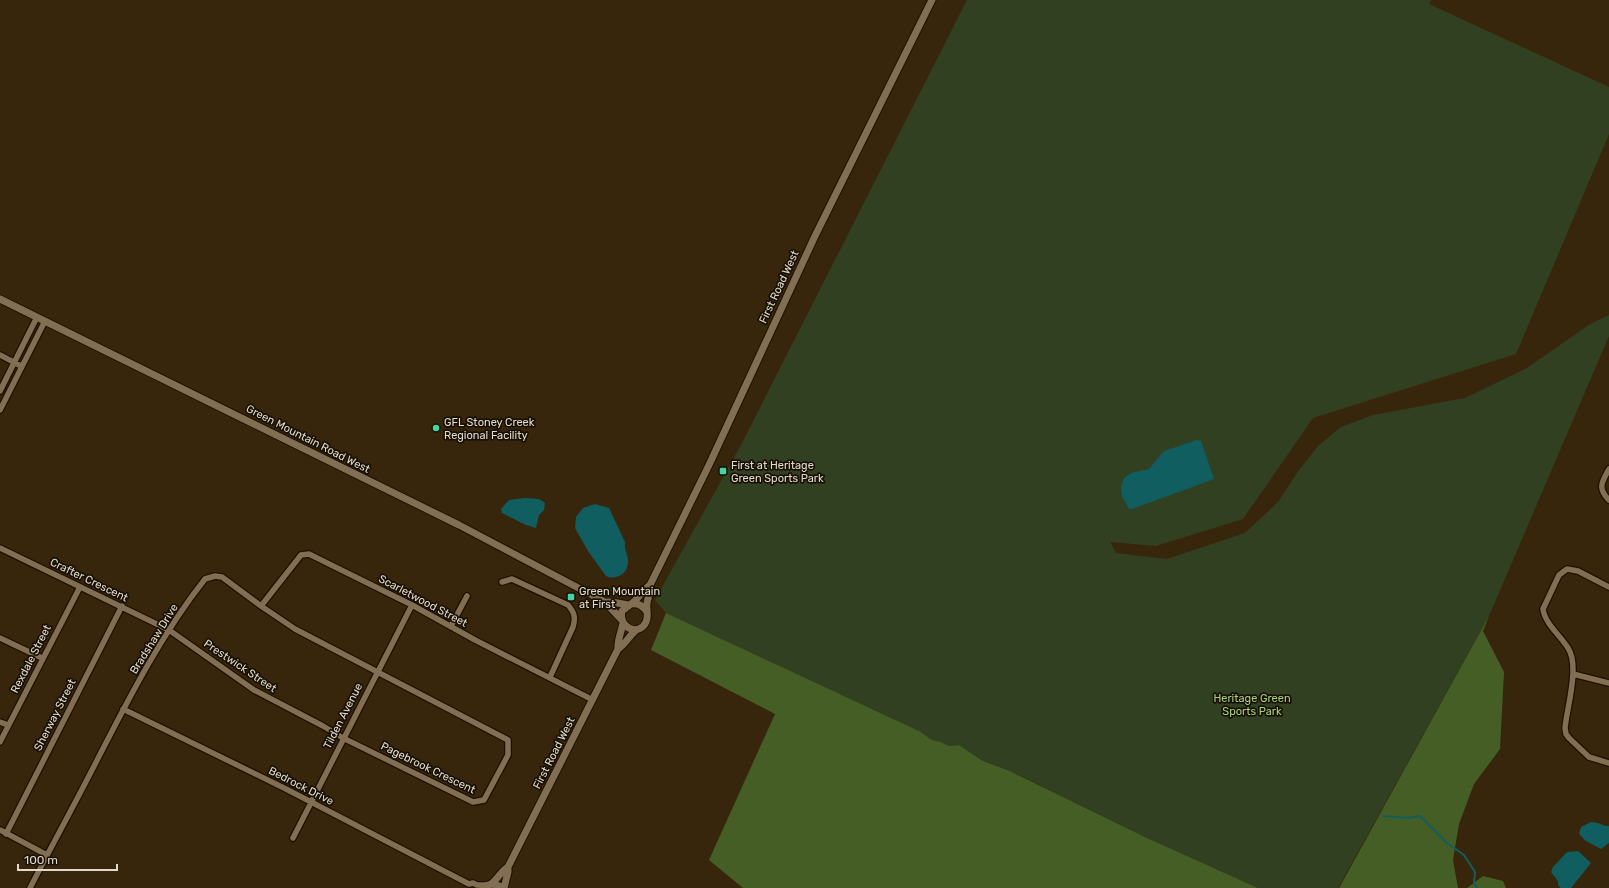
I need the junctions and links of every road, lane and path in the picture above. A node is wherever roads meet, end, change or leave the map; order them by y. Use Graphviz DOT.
graph roads {
  1 [pos="932,0"];
  2 [pos="0,299"];
  3 [pos="37,317"];
  4 [pos="45,321"];
  5 [pos="0,355"];
  6 [pos="14,362"];
  7 [pos="21,366"];
  8 [pos="0,391"];
  9 [pos="0,410"];
  10 [pos="1609,469"];
  11 [pos="1609,500"];
  12 [pos="0,548"];
  13 [pos="502,582"];
  14 [pos="650,585"];
  15 [pos="80,586"];
  16 [pos="1609,587"];
  17 [pos="467,596"];
  18 [pos="605,602"];
  19 [pos="629,604"];
  20 [pos="412,605"];
  21 [pos="122,606"];
  22 [pos="261,606"];
  23 [pos="647,612"];
  24 [pos="622,621"];
  25 [pos="451,626"];
  26 [pos="169,630"];
  27 [pos="636,630"];
  28 [pos="0,638"];
  29 [pos="618,648"];
  30 [pos="42,658"];
  31 [pos="377,671"];
  32 [pos="1573,674"];
  33 [pos="550,677"];
  34 [pos="1609,683"];
  35 [pos="593,700"];
  36 [pos="123,709"];
  37 [pos="0,722"];
  38 [pos="8,725"];
  39 [pos="343,738"];
  40 [pos="0,742"];
  41 [pos="1609,762"];
  42 [pos="312,803"];
  43 [pos="0,830"];
  44 [pos="6,834"];
  45 [pos="293,838"];
  46 [pos="47,855"];
  47 [pos="508,867"];
  48 [pos="469,886"];
  49 [pos="487,886"];
  50 [pos="30,888"];
  51 [pos="503,888"];
  1 -- 14 [label="street, First Road West"];
  2 -- 3 [label="street, Green Mountain Road West"];
  3 -- 4 [label="street, Green Mountain Road West"];
  3 -- 6 [label="street"];
  4 -- 7 [label="street"];
  4 -- 18 [label="street, Green Mountain Road West"];
  5 -- 6 [label="street"];
  6 -- 7 [label="street"];
  6 -- 8 [label="street"];
  7 -- 9 [label="street"];
  10 -- 11 [label="street"];
  12 -- 15 [label="street, Crafter Crescent"];
  13 -- 33 [label="street"];
  14 -- 19 [label="street, First Road West"];
  14 -- 23 [label="street, First Road West"];
  15 -- 21 [label="street, Crafter Crescent"];
  15 -- 30 [label="street, Rexdale Street"];
  16 -- 32 [label="street"];
  17 -- 25 [label="street"];
  18 -- 19 [label="street, Green Mountain Road West"];
  18 -- 24 [label="street, Green Mountain Road West"];
  19 -- 23 [label="street"];
  19 -- 24 [label="street"];
  20 -- 22 [label="street, Scarletwood Street"];
  20 -- 25 [label="street, Scarletwood Street"];
  20 -- 31 [label="street, Tilden Avenue"];
  21 -- 26 [label="street, Crafter Crescent"];
  21 -- 44 [label="street, Sherway Street"];
  22 -- 26 [label="street, Bradshaw Drive"];
  22 -- 31 [label="street, Bradshaw Drive"];
  23 -- 27 [label="street"];
  24 -- 27 [label="street"];
  24 -- 29 [label="street, First Road West"];
  25 -- 33 [label="street, Scarletwood Street"];
  26 -- 36 [label="street, Bradshaw Drive"];
  26 -- 39 [label="street, Prestwick Street"];
  27 -- 29 [label="street, First Road West"];
  28 -- 30 [label="street"];
  29 -- 35 [label="street, First Road West"];
  30 -- 38 [label="street, Rexdale Street"];
  31 -- 39 [label="street, Tilden Avenue"];
  31 -- 39 [label="street, Pagebrook Crescent"];
  32 -- 34 [label="street"];
  32 -- 41 [label="street"];
  33 -- 35 [label="street, Scarletwood Street"];
  35 -- 47 [label="street, First Road West"];
  36 -- 42 [label="street, Bedrock Drive"];
  36 -- 46 [label="street, Bradshaw Drive"];
  37 -- 38 [label="street"];
  38 -- 40 [label="street, Rexdale Street"];
  39 -- 42 [label="street, Tilden Avenue"];
  42 -- 45 [label="street, Tilden Avenue"];
  42 -- 48 [label="street, Bedrock Drive"];
  43 -- 44 [label="street"];
  44 -- 46 [label="street"];
  46 -- 50 [label="street, Bradshaw Drive"];
  47 -- 49 [label="street, First Road West"];
  47 -- 51 [label="street, First Road West"];
  48 -- 49 [label="street, Bedrock Drive"];
  49 -- 51 [label="street, First Road West"];
}
